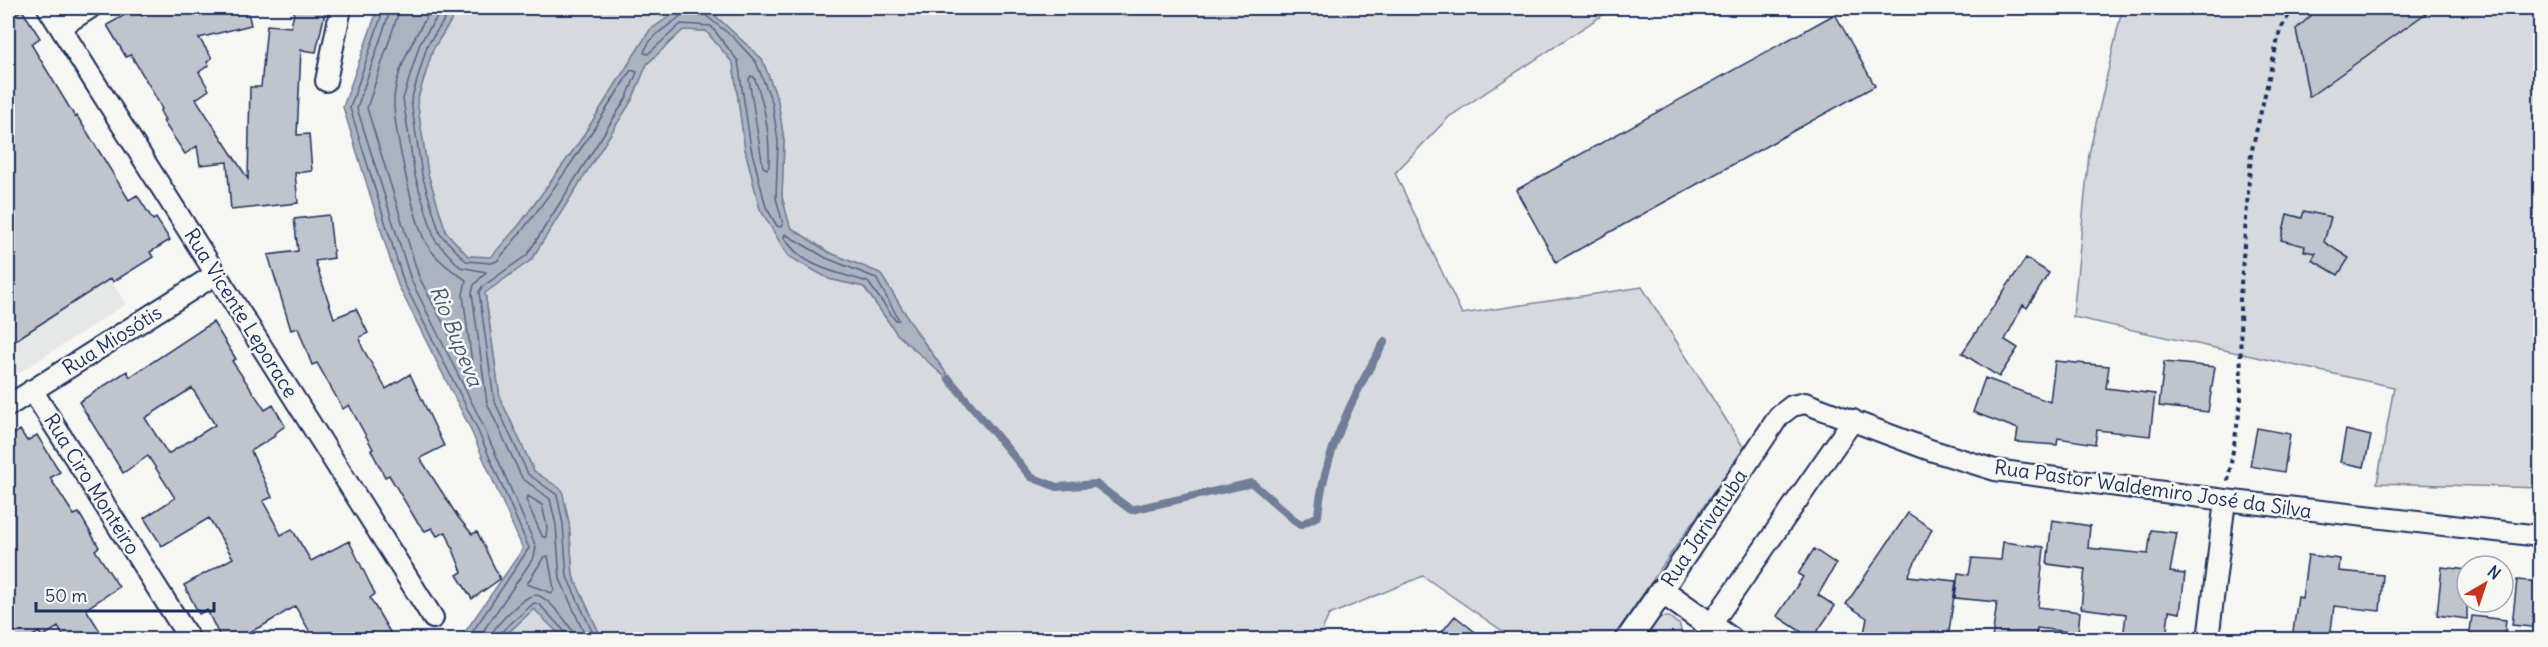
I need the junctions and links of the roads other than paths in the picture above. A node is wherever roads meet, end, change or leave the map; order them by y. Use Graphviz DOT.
graph roads {
  1 [pos="48,8"];
  2 [pos="90,8"];
  3 [pos="341,8"];
  4 [pos="60,27"];
  5 [pos="326,81"];
  6 [pos="216,274"];
  7 [pos="32,390"];
  8 [pos="8,406"];
  9 [pos="1779,416"];
  10 [pos="1852,420"];
  11 [pos="2225,500"];
  12 [pos="2541,536"];
  13 [pos="1662,591"];
  14 [pos="433,618"];
  15 [pos="1705,633"];
  16 [pos="190,639"];
  17 [pos="1628,639"];
  18 [pos="1731,639"];
  19 [pos="2208,639"];
  1 -- 4 [label="street, Rua Vicente Leporace"];
  2 -- 4 [label="street"];
  3 -- 5 [label="street"];
  4 -- 6 [label="street, Rua Vicente Leporace"];
  6 -- 7 [label="street, Rua Miosótis"];
  6 -- 14 [label="street, Rua Vicente Leporace"];
  7 -- 8 [label="street, Rua Miosótis"];
  7 -- 16 [label="street, Rua Ciro Monteiro"];
  9 -- 10 [label="street, Rua Pastor Waldemiro José da Silva"];
  9 -- 13 [label="street, Rua Jarivatuba"];
  10 -- 11 [label="street, Rua Pastor Waldemiro José da Silva"];
  10 -- 15 [label="street"];
  11 -- 12 [label="street, Rua Pastor Waldemiro José da Silva"];
  11 -- 19 [label="street"];
  13 -- 15 [label="street"];
  13 -- 17 [label="street, Rua Jarivatuba"];
  15 -- 18 [label="street"];
}
